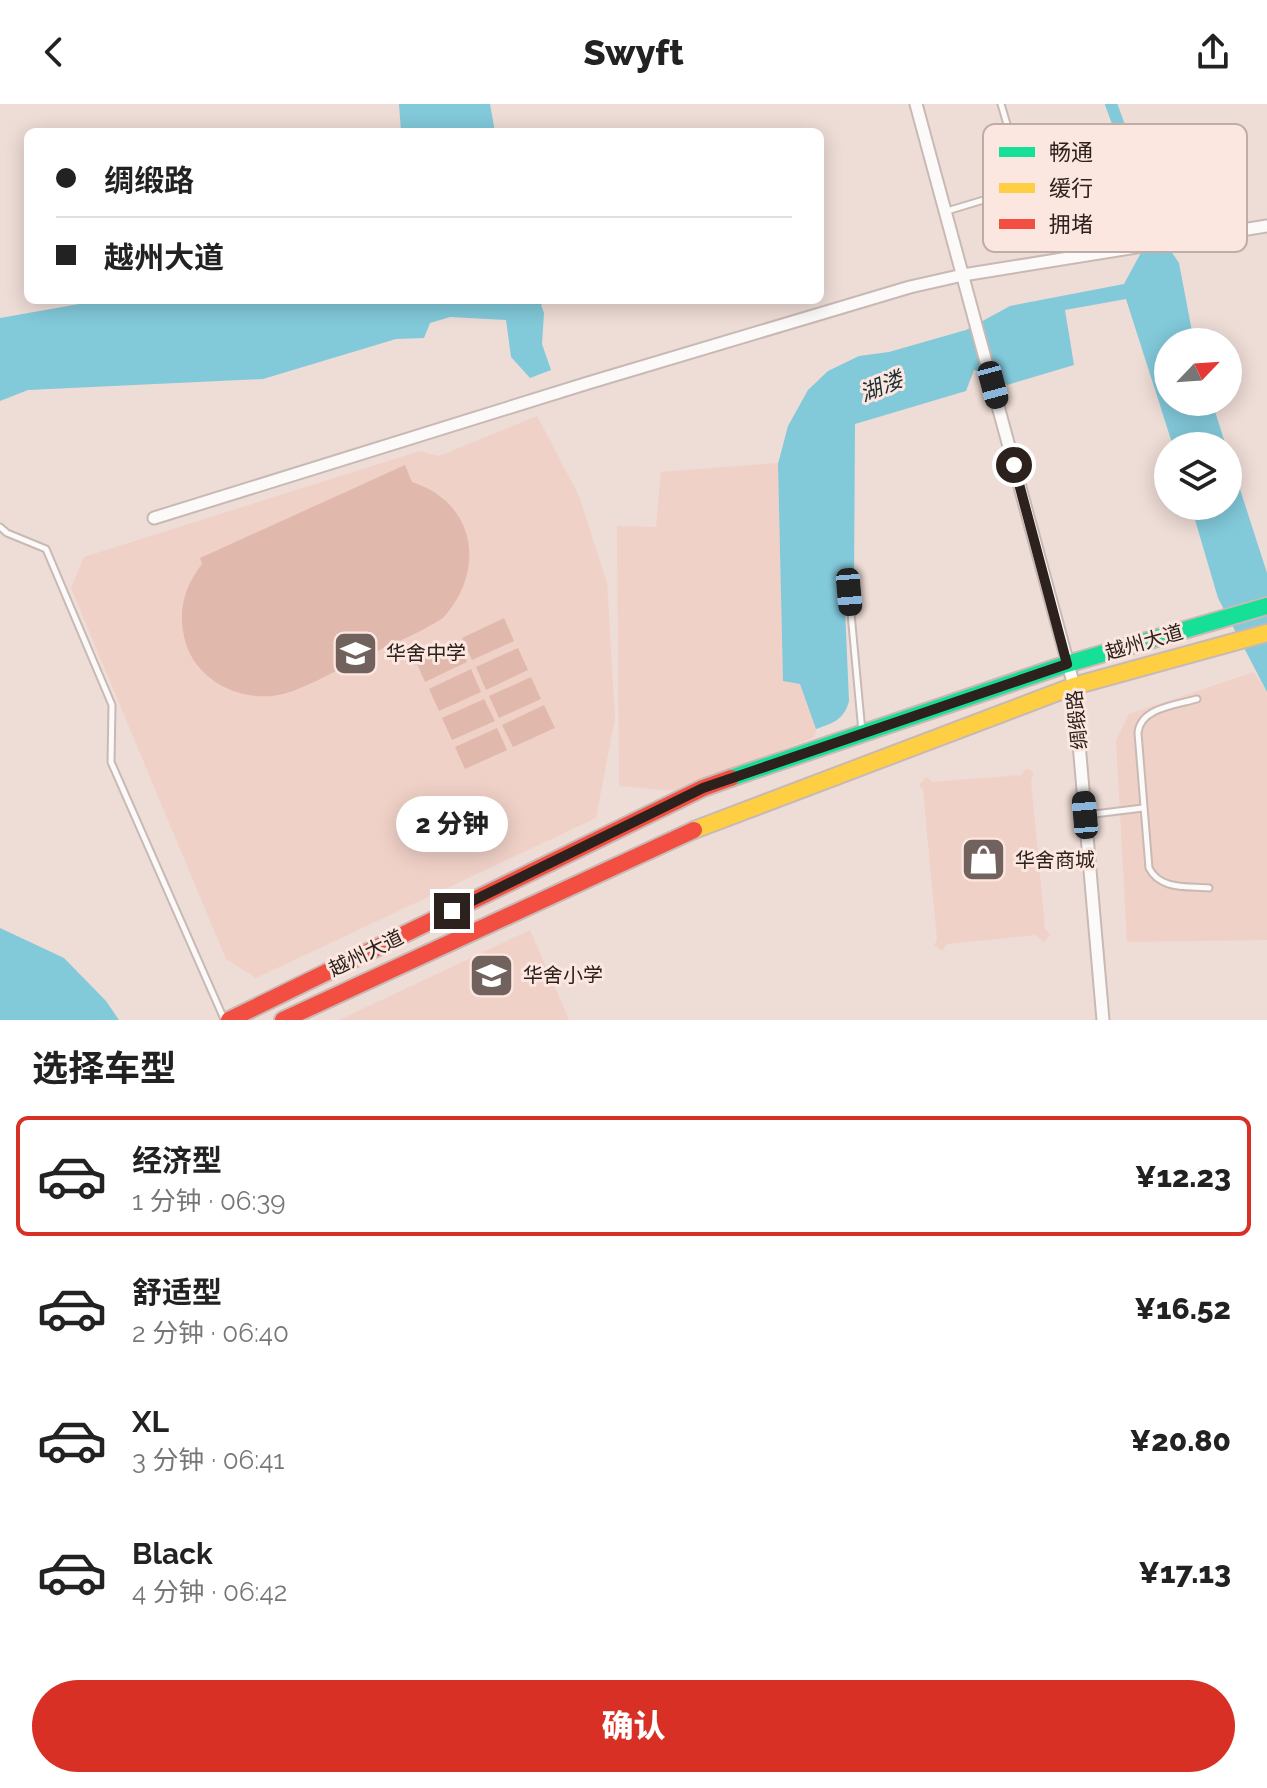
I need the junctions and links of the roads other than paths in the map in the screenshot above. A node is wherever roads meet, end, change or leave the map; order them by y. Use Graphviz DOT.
graph roads {
  1 [pos="916,104"];
  2 [pos="1001,104"];
  3 [pos="1007,124"];
  4 [pos="983,200"];
  5 [pos="946,211"];
  6 [pos="1267,226"];
  7 [pos="1247,229"];
  8 [pos="1106,252"];
  9 [pos="963,275"];
  10 [pos="154,518"];
  11 [pos="0,527"];
  12 [pos="849,592"];
  13 [pos="1267,606"];
  14 [pos="1267,633"];
  15 [pos="1067,664"];
  16 [pos="1074,686"];
  17 [pos="1197,699"];
  18 [pos="862,733"];
  19 [pos="1143,808"];
  20 [pos="1085,815"];
  21 [pos="1209,888"];
  22 [pos="227,1020"];
  23 [pos="283,1020"];
  24 [pos="1103,1020"];
  1 -- 5 [label="street, 绸缎路"];
  2 -- 3 [label="lane"];
  4 -- 5 [label="lane"];
  5 -- 9 [label="street, 绸缎路"];
  6 -- 7 [label="street"];
  8 -- 9 [label="street"];
  9 -- 10 [label="street"];
  9 -- 15 [label="street, 绸缎路"];
  11 -- 22 [label="lane"];
  12 -- 18 [label="lane"];
  13 -- 15 [label="main road, 越州大道"];
  14 -- 16 [label="main road, 越州大道"];
  15 -- 16 [label="street, 绸缎路"];
  15 -- 18 [label="main road, 越州大道"];
  16 -- 20 [label="street, 绸缎路"];
  16 -- 23 [label="main road, 越州大道"];
  17 -- 19 [label="lane"];
  18 -- 22 [label="main road, 越州大道"];
  19 -- 20 [label="lane"];
  19 -- 21 [label="lane"];
  20 -- 24 [label="street, 绸缎路"];
}
